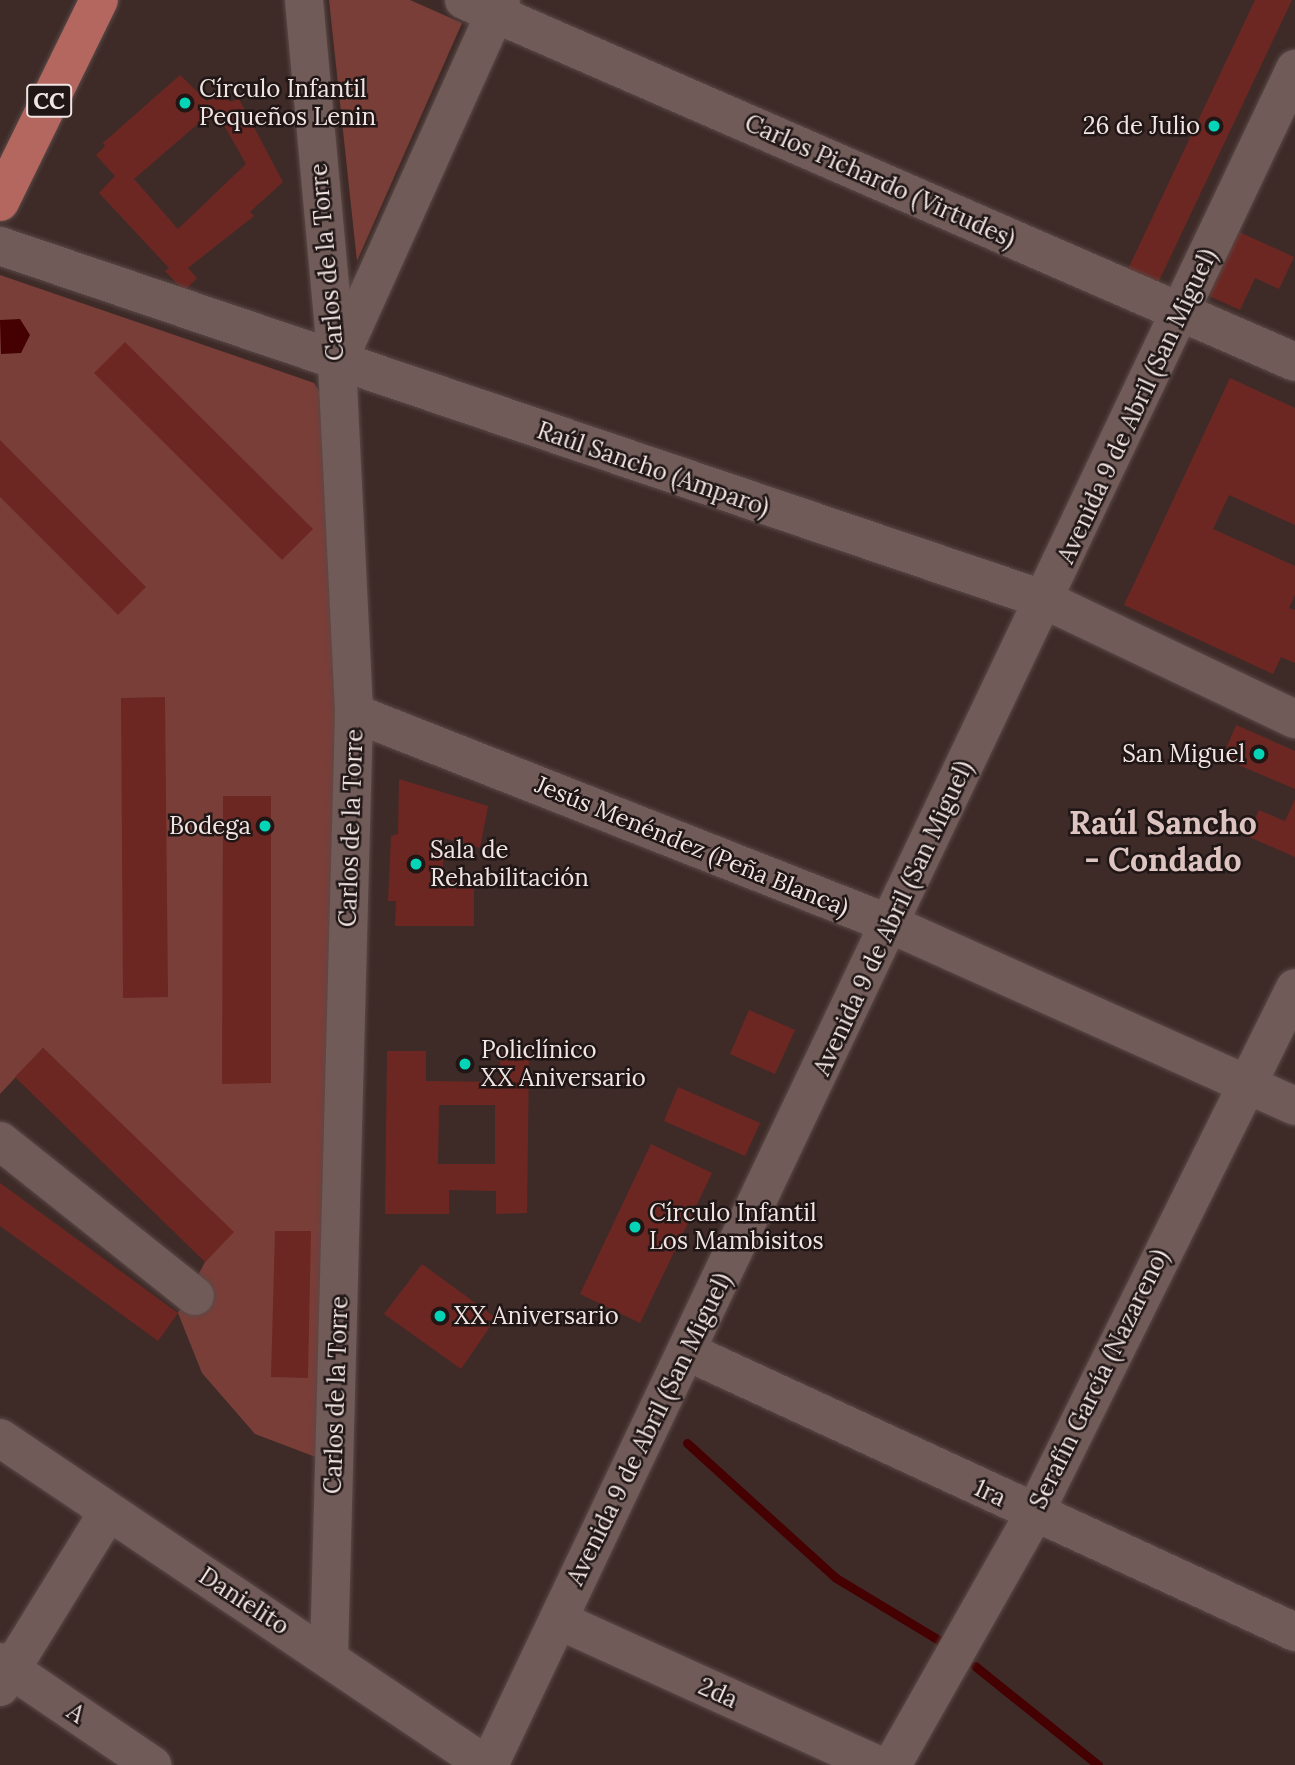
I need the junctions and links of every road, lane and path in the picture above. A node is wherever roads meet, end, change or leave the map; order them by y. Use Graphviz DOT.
graph roads {
  1 [pos="99,0"];
  2 [pos="304,0"];
  3 [pos="487,4"];
  4 [pos="1295,69"];
  5 [pos="0,202"];
  6 [pos="0,246"];
  7 [pos="1181,313"];
  8 [pos="1295,362"];
  9 [pos="337,363"];
  10 [pos="1045,600"];
  11 [pos="354,713"];
  12 [pos="1295,719"];
  13 [pos="890,924"];
  14 [pos="1295,988"];
  15 [pos="1246,1083"];
  16 [pos="1295,1107"];
  17 [pos="0,1141"];
  18 [pos="195,1296"];
  19 [pos="686,1351"];
  20 [pos="0,1438"];
  21 [pos="108,1512"];
  22 [pos="1034,1514"];
  23 [pos="558,1620"];
  24 [pos="1295,1632"];
  25 [pos="329,1657"];
  26 [pos="4,1673"];
  27 [pos="152,1765"];
  28 [pos="488,1765"];
  29 [pos="877,1765"];
  30 [pos="892,1765"];
  1 -- 5 [label="main road, CC"];
  2 -- 9 [label="street, Carlos de la Torre"];
  3 -- 7 [label="street, Carlos Pichardo (Virtudes)"];
  3 -- 9 [label="street"];
  4 -- 7 [label="street, Avenida 9 de Abril (San Miguel)"];
  6 -- 9 [label="street, Raúl Sancho (Amparo)"];
  7 -- 8 [label="street, Carlos Pichardo (Virtudes)"];
  7 -- 10 [label="street, Avenida 9 de Abril (San Miguel)"];
  9 -- 10 [label="street, Raúl Sancho (Amparo)"];
  9 -- 11 [label="street, Carlos de la Torre"];
  10 -- 12 [label="street, Raúl Sancho (Amparo)"];
  10 -- 13 [label="street, Avenida 9 de Abril (San Miguel)"];
  11 -- 13 [label="street, Jesús Menéndez (Peña Blanca)"];
  11 -- 25 [label="street, Carlos de la Torre"];
  13 -- 15 [label="street, Jesús Menéndez (Peña Blanca)"];
  13 -- 19 [label="street, Avenida 9 de Abril (San Miguel)"];
  14 -- 15 [label="street, Serafín García (Nazareno)"];
  15 -- 16 [label="street, Jesús Menéndez (Peña Blanca)"];
  15 -- 22 [label="street, Serafín García (Nazareno)"];
  17 -- 18 [label="street"];
  19 -- 22 [label="street, 1ra"];
  19 -- 23 [label="street, Avenida 9 de Abril (San Miguel)"];
  20 -- 21 [label="street, Danielito"];
  21 -- 25 [label="street, Danielito"];
  21 -- 26 [label="street"];
  22 -- 24 [label="street, 1ra"];
  22 -- 30 [label="street, Serafín García (Nazareno)"];
  23 -- 28 [label="street, Avenida 9 de Abril (San Miguel)"];
  23 -- 29 [label="street, 2da"];
  25 -- 28 [label="street, Danielito"];
  26 -- 27 [label="street, A"];
}
